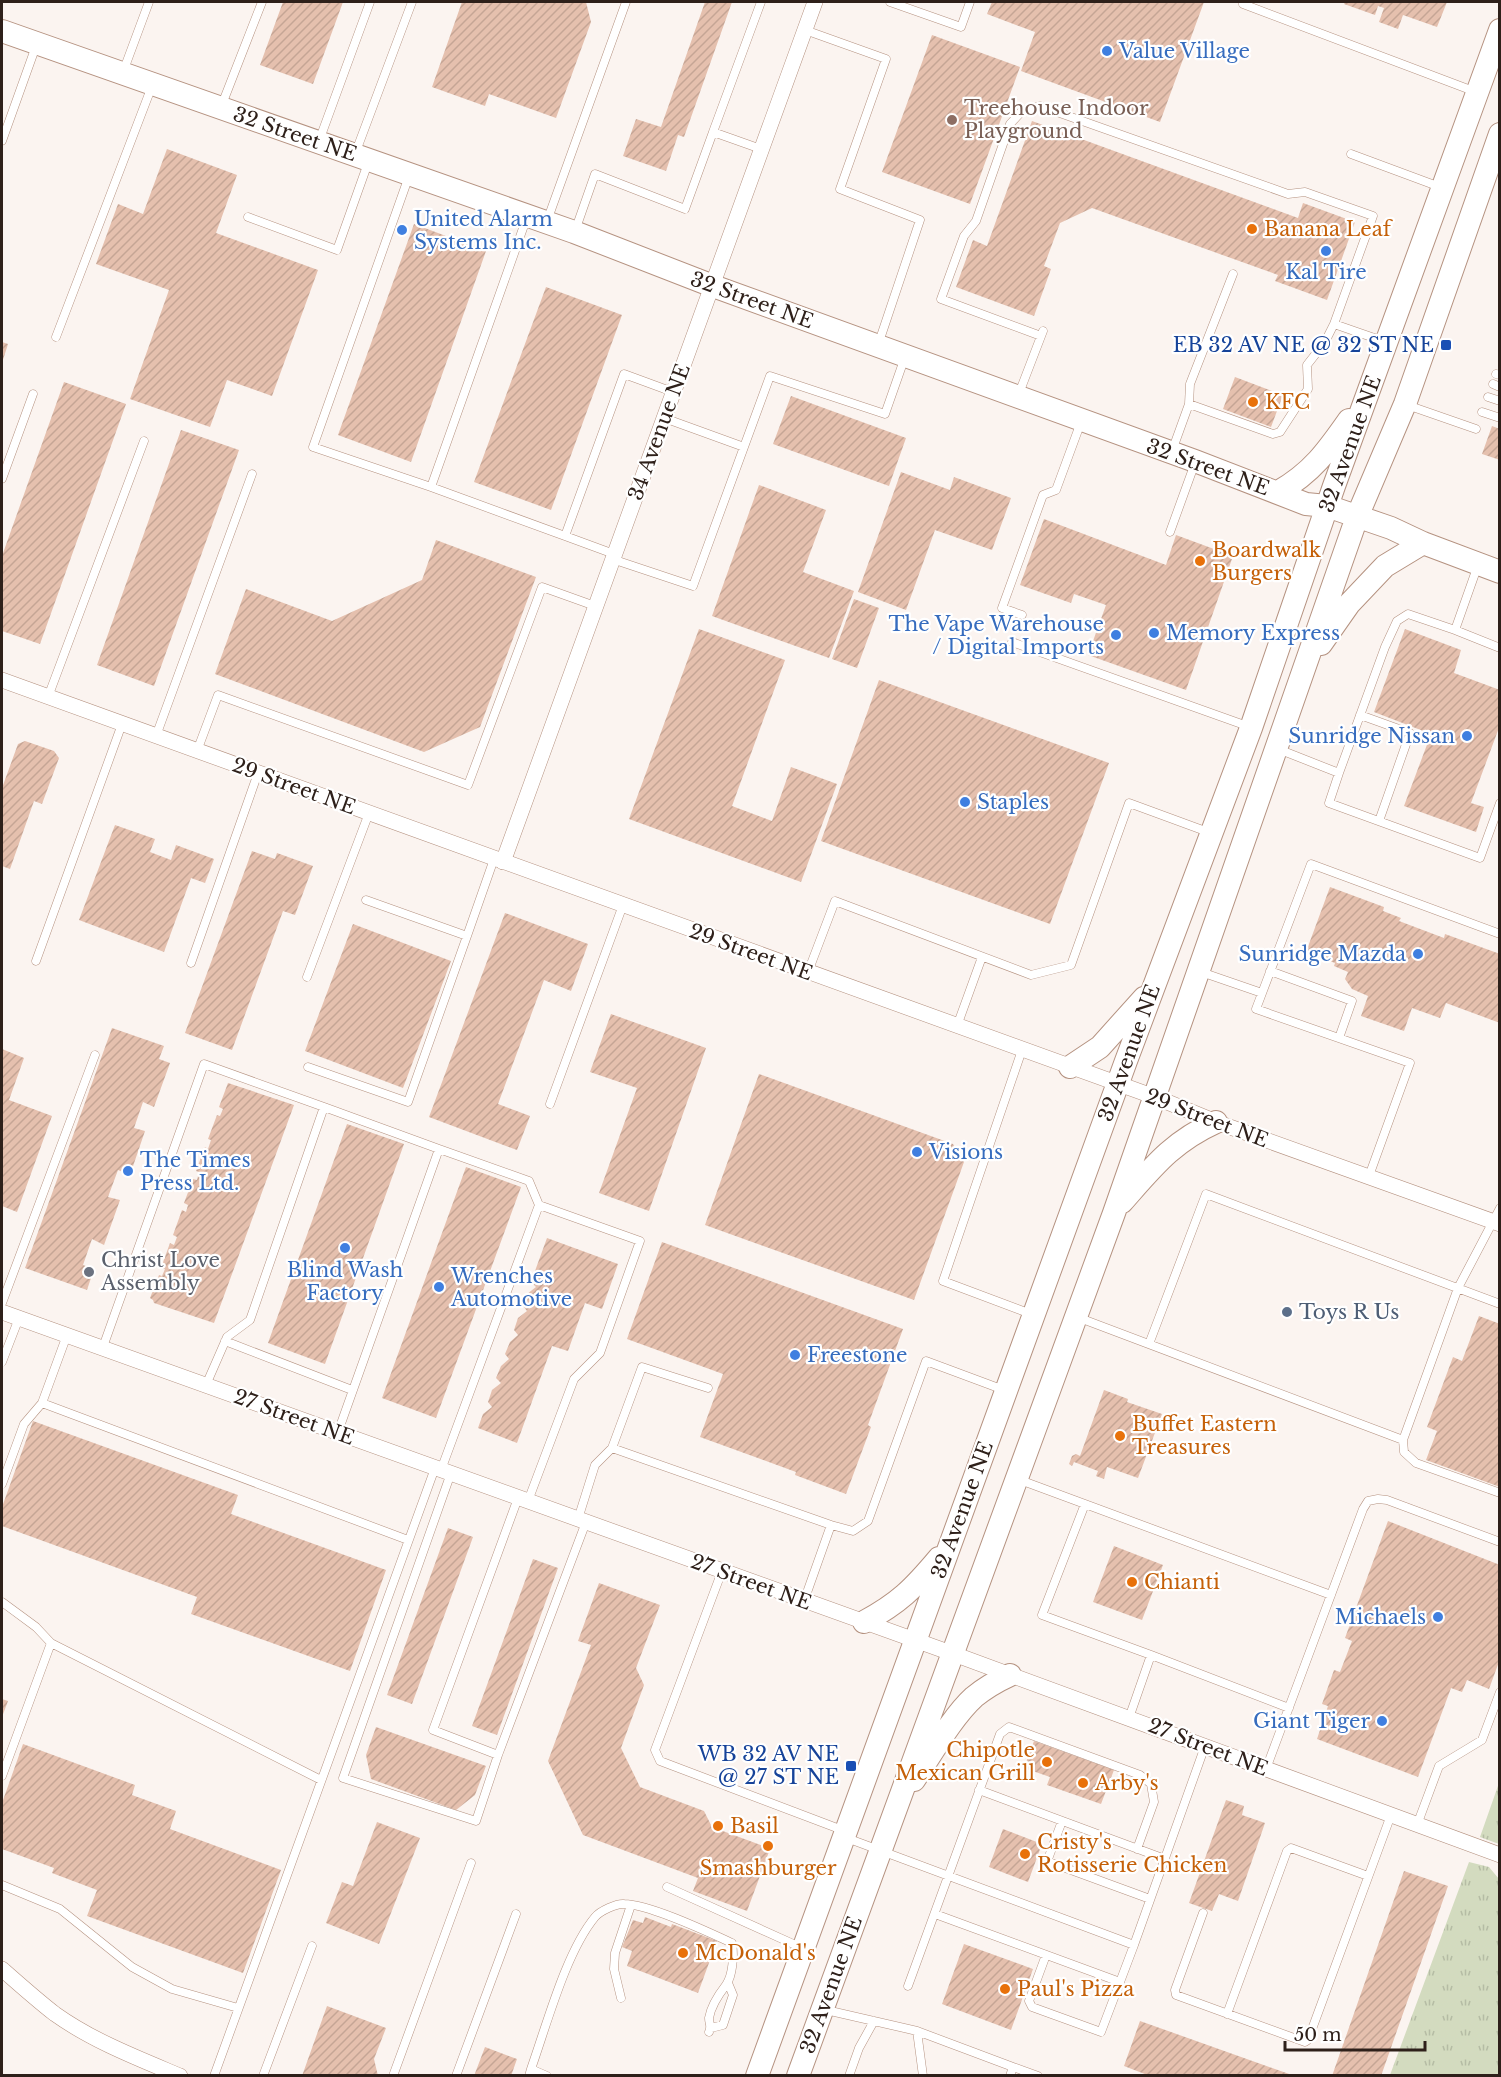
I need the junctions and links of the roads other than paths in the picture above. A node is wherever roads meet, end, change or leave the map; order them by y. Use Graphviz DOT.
graph roads {
  1 [pos="149,2"];
  2 [pos="262,2"];
  3 [pos="370,2"];
  4 [pos="412,2"];
  5 [pos="626,2"];
  6 [pos="761,2"];
  7 [pos="815,2"];
  8 [pos="890,2"];
  9 [pos="970,2"];
  10 [pos="1244,2"];
  11 [pos="805,30"];
  12 [pos="1500,30"];
  13 [pos="2,31"];
  14 [pos="37,44"];
  15 [pos="122,74"];
  16 [pos="153,84"];
  17 [pos="1478,92"];
  18 [pos="221,108"];
  19 [pos="713,132"];
  20 [pos="1500,134"];
  21 [pos="2,141"];
  22 [pos="318,142"];
  23 [pos="760,149"];
  24 [pos="1351,154"];
  25 [pos="362,158"];
  26 [pos="410,174"];
  27 [pos="1441,188"];
  28 [pos="248,217"];
  29 [pos="537,219"];
  30 [pos="574,232"];
  31 [pos="1233,274"];
  32 [pos="713,286"];
  33 [pos="1334,324"];
  34 [pos="56,337"];
  35 [pos="1386,342"];
  36 [pos="878,346"];
  37 [pos="905,357"];
  38 [pos="673,392"];
  39 [pos="33,394"];
  40 [pos="1366,396"];
  41 [pos="1017,397"];
  42 [pos="1488,397"];
  43 [pos="1500,401"];
  44 [pos="1189,404"];
  45 [pos="1405,404"];
  46 [pos="1482,412"];
  47 [pos="664,417"];
  48 [pos="1500,418"];
  49 [pos="1082,421"];
  50 [pos="1476,429"];
  51 [pos="144,441"];
  52 [pos="744,447"];
  53 [pos="1171,453"];
  54 [pos="1195,461"];
  55 [pos="252,474"];
  56 [pos="2,479"];
  57 [pos="430,487"];
  58 [pos="1278,492"];
  59 [pos="1327,506"];
  60 [pos="1357,517"];
  61 [pos="1170,532"];
  62 [pos="565,536"];
  63 [pos="1423,543"];
  64 [pos="613,556"];
  65 [pos="1478,564"];
  66 [pos="1500,572"];
  67 [pos="595,606"];
  68 [pos="1022,615"];
  69 [pos="1455,630"];
  70 [pos="1012,642"];
  71 [pos="1500,648"];
  72 [pos="1305,665"];
  73 [pos="2,683"];
  74 [pos="48,697"];
  75 [pos="1360,715"];
  76 [pos="122,724"];
  77 [pos="1251,728"];
  78 [pos="156,736"];
  79 [pos="1277,748"];
  80 [pos="197,751"];
  81 [pos="1339,772"];
  82 [pos="258,773"];
  83 [pos="1500,803"];
  84 [pos="369,813"];
  85 [pos="1379,821"];
  86 [pos="1213,833"];
  87 [pos="499,860"];
  88 [pos="366,900"];
  89 [pos="623,905"];
  90 [pos="1500,934"];
  91 [pos="467,936"];
  92 [pos="982,957"];
  93 [pos="36,962"];
  94 [pos="191,963"];
  95 [pos="1197,971"];
  96 [pos="1270,971"];
  97 [pos="808,972"];
  98 [pos="307,976"];
  99 [pos="1153,988"];
  100 [pos="1262,993"];
  101 [pos="957,1027"];
  102 [pos="1339,1038"];
  103 [pos="1022,1050"];
  104 [pos="95,1055"];
  105 [pos="308,1067"];
  106 [pos="1070,1067"];
  107 [pos="1117,1085"];
  108 [pos="1155,1097"];
  109 [pos="550,1104"];
  110 [pos="324,1107"];
  111 [pos="1216,1122"];
  112 [pos="439,1149"];
  113 [pos="1369,1176"];
  114 [pos="539,1205"];
  115 [pos="1114,1212"];
  116 [pos="1498,1218"];
  117 [pos="1458,1288"];
  118 [pos="2,1303"];
  119 [pos="1500,1304"];
  120 [pos="2,1312"];
  121 [pos="1034,1315"];
  122 [pos="1076,1317"];
  123 [pos="19,1318"];
  124 [pos="67,1335"];
  125 [pos="225,1341"];
  126 [pos="1149,1344"];
  127 [pos="103,1347"];
  128 [pos="2,1362"];
  129 [pos="206,1385"];
  130 [pos="708,1388"];
  131 [pos="352,1390"];
  132 [pos="1006,1390"];
  133 [pos="42,1404"];
  134 [pos="338,1432"];
  135 [pos="1403,1440"];
  136 [pos="612,1448"];
  137 [pos="443,1470"];
  138 [pos="1016,1478"];
  139 [pos="2,1484"];
  140 [pos="1500,1492"];
  141 [pos="523,1500"];
  142 [pos="1085,1504"];
  143 [pos="582,1521"];
  144 [pos="831,1525"];
  145 [pos="408,1540"];
  146 [pos="1500,1542"];
  147 [pos="949,1546"];
  148 [pos="722,1571"];
  149 [pos="1331,1595"];
  150 [pos="804,1601"];
  151 [pos="2,1602"];
  152 [pos="864,1622"];
  153 [pos="915,1640"];
  154 [pos="51,1642"];
  155 [pos="951,1653"];
  156 [pos="1151,1655"];
  157 [pos="1010,1676"];
  158 [pos="1500,1692"];
  159 [pos="1289,1708"];
  160 [pos="1129,1718"];
  161 [pos="1205,1746"];
  162 [pos="498,1755"];
  163 [pos="1266,1769"];
  164 [pos="2,1776"];
  165 [pos="321,1780"];
  166 [pos="979,1791"];
  167 [pos="894,1809"];
  168 [pos="1391,1815"];
  169 [pos="1062,1821"];
  170 [pos="1417,1825"];
  171 [pos="843,1837"];
  172 [pos="1137,1849"];
  173 [pos="879,1851"];
  174 [pos="1500,1855"];
  175 [pos="1165,1859"];
  176 [pos="471,1863"];
  177 [pos="948,1876"];
  178 [pos="1368,1876"];
  179 [pos="2,1885"];
  180 [pos="668,1887"];
  181 [pos="1150,1899"];
  182 [pos="631,1905"];
  183 [pos="1203,1913"];
  184 [pos="516,1914"];
  185 [pos="934,1914"];
  186 [pos="1134,1945"];
  187 [pos="312,1946"];
  188 [pos="804,1948"];
  189 [pos="1046,1955"];
  190 [pos="2,1969"];
  191 [pos="1120,1982"];
  192 [pos="728,1983"];
  193 [pos="908,1986"];
  194 [pos="621,1998"];
  195 [pos="238,2008"];
  196 [pos="822,2008"];
  197 [pos="1227,2014"];
  198 [pos="874,2021"];
  199 [pos="916,2031"];
  200 [pos="1013,2067"];
  201 [pos="530,2072"];
  202 [pos="180,2076"];
  203 [pos="214,2076"];
  204 [pos="263,2076"];
  205 [pos="393,2076"];
  206 [pos="456,2076"];
  207 [pos="547,2076"];
  208 [pos="757,2076"];
  209 [pos="798,2076"];
  210 [pos="849,2076"];
  211 [pos="923,2076"];
  212 [pos="1010,2076"];
  213 [pos="1038,2076"];
  1 -- 15 [label="lane"];
  2 -- 18 [label="lane"];
  3 -- 22 [label="lane"];
  4 -- 25 [label="lane"];
  5 -- 29 [label="lane"];
  6 -- 19 [label="lane"];
  7 -- 11 [label="street, 34 Avenue NE"];
  8 -- 9 [label="lane"];
  10 -- 17 [label="lane"];
  11 -- 23 [label="street, 34 Avenue NE"];
  11 -- 36 [label="lane"];
  12 -- 17 [label="main road, 32 Avenue NE"];
  13 -- 14 [label="main road, 32 Street NE"];
  14 -- 15 [label="main road, 32 Street NE"];
  14 -- 21 [label="lane"];
  15 -- 16 [label="main road, 32 Street NE"];
  16 -- 18 [label="main road, 32 Street NE"];
  16 -- 34 [label="lane"];
  17 -- 27 [label="main road, 32 Avenue NE"];
  18 -- 22 [label="main road, 32 Street NE"];
  19 -- 23 [label="lane"];
  19 -- 30 [label="lane"];
  20 -- 45 [label="main road, 32 Avenue NE"];
  22 -- 25 [label="main road, 32 Street NE"];
  23 -- 32 [label="street, 34 Avenue NE"];
  24 -- 27 [label="lane"];
  25 -- 26 [label="main road, 32 Street NE"];
  25 -- 28 [label="lane"];
  26 -- 29 [label="main road, 32 Street NE"];
  26 -- 57 [label="lane"];
  27 -- 35 [label="main road, 32 Avenue NE"];
  29 -- 30 [label="main road, 32 Street NE"];
  29 -- 57 [label="lane"];
  30 -- 32 [label="main road, 32 Street NE"];
  31 -- 44 [label="lane"];
  32 -- 36 [label="main road, 32 Street NE"];
  32 -- 38 [label="street, 34 Avenue NE"];
  33 -- 35 [label="lane"];
  33 -- 41 [label="lane"];
  33 -- 44 [label="lane"];
  35 -- 40 [label="main road, 32 Avenue NE"];
  36 -- 37 [label="main road, 32 Street NE"];
  37 -- 41 [label="main road, 32 Street NE"];
  37 -- 52 [label="lane"];
  38 -- 47 [label="street, 34 Avenue NE"];
  38 -- 62 [label="lane"];
  39 -- 56 [label="lane"];
  40 -- 58 [label="main road"];
  40 -- 59 [label="main road, 32 Avenue NE"];
  41 -- 49 [label="main road, 32 Street NE"];
  42 -- 43 [label="lane"];
  44 -- 53 [label="lane"];
  45 -- 50 [label="lane"];
  45 -- 60 [label="main road, 32 Avenue NE"];
  46 -- 48 [label="lane"];
  47 -- 52 [label="lane"];
  47 -- 64 [label="street, 34 Avenue NE"];
  49 -- 53 [label="main road, 32 Street NE"];
  49 -- 68 [label="lane"];
  51 -- 74 [label="lane"];
  52 -- 64 [label="lane"];
  53 -- 54 [label="main road, 32 Street NE"];
  54 -- 58 [label="main road, 32 Street NE"];
  54 -- 61 [label="lane"];
  55 -- 78 [label="lane"];
  57 -- 62 [label="lane"];
  58 -- 59 [label="main road, 32 Street NE"];
  59 -- 60 [label="main road, 32 Street NE"];
  59 -- 77 [label="main road, 32 Avenue NE"];
  60 -- 63 [label="main road, 32 Street NE"];
  60 -- 72 [label="main road, 32 Avenue NE"];
  62 -- 64 [label="lane"];
  63 -- 65 [label="main road, 32 Street NE"];
  63 -- 72 [label="main road"];
  64 -- 67 [label="street, 34 Avenue NE"];
  65 -- 66 [label="main road, 32 Street NE"];
  65 -- 69 [label="lane"];
  67 -- 80 [label="lane"];
  67 -- 87 [label="street, 34 Avenue NE"];
  69 -- 71 [label="lane"];
  69 -- 75 [label="lane"];
  70 -- 77 [label="lane"];
  72 -- 79 [label="main road, 32 Avenue NE"];
  73 -- 74 [label="street, 29 Street NE"];
  74 -- 76 [label="street, 29 Street NE"];
  75 -- 81 [label="lane"];
  75 -- 85 [label="lane"];
  76 -- 78 [label="street, 29 Street NE"];
  76 -- 93 [label="lane"];
  77 -- 86 [label="main road, 32 Avenue NE"];
  78 -- 80 [label="street, 29 Street NE"];
  79 -- 81 [label="lane"];
  79 -- 95 [label="main road, 32 Avenue NE"];
  80 -- 82 [label="street, 29 Street NE"];
  81 -- 85 [label="lane"];
  82 -- 84 [label="street, 29 Street NE"];
  82 -- 94 [label="lane"];
  83 -- 85 [label="lane"];
  84 -- 87 [label="street, 29 Street NE"];
  84 -- 98 [label="lane"];
  86 -- 92 [label="lane"];
  86 -- 99 [label="main road, 32 Avenue NE"];
  87 -- 89 [label="street, 29 Street NE"];
  87 -- 91 [label="lane"];
  88 -- 91 [label="lane"];
  89 -- 97 [label="street, 29 Street NE"];
  89 -- 109 [label="lane"];
  90 -- 96 [label="lane"];
  91 -- 105 [label="lane"];
  92 -- 97 [label="lane"];
  92 -- 101 [label="lane"];
  95 -- 100 [label="lane"];
  95 -- 108 [label="main road, 32 Avenue NE"];
  96 -- 100 [label="lane"];
  96 -- 102 [label="lane"];
  97 -- 101 [label="street, 29 Street NE"];
  99 -- 106 [label="main road"];
  99 -- 107 [label="main road, 32 Avenue NE"];
  100 -- 102 [label="lane"];
  101 -- 103 [label="street, 29 Street NE"];
  102 -- 113 [label="lane"];
  103 -- 106 [label="street, 29 Street NE"];
  103 -- 121 [label="lane"];
  104 -- 118 [label="lane"];
  106 -- 107 [label="street, 29 Street NE"];
  107 -- 108 [label="street, 29 Street NE"];
  107 -- 121 [label="main road, 32 Avenue NE"];
  108 -- 111 [label="street, 29 Street NE"];
  108 -- 115 [label="main road, 32 Avenue NE"];
  110 -- 112 [label="lane"];
  110 -- 125 [label="lane"];
  110 -- 127 [label="lane"];
  111 -- 113 [label="street, 29 Street NE"];
  111 -- 115 [label="main road"];
  112 -- 114 [label="lane"];
  112 -- 131 [label="lane"];
  113 -- 116 [label="street, 29 Street NE"];
  114 -- 137 [label="lane"];
  114 -- 141 [label="lane"];
  115 -- 122 [label="main road, 32 Avenue NE"];
  116 -- 117 [label="lane"];
  117 -- 119 [label="lane"];
  117 -- 126 [label="lane"];
  117 -- 135 [label="lane"];
  120 -- 123 [label="street, 27 Street NE"];
  121 -- 132 [label="main road, 32 Avenue NE"];
  122 -- 126 [label="lane"];
  122 -- 138 [label="main road, 32 Avenue NE"];
  123 -- 124 [label="street, 27 Street NE"];
  123 -- 128 [label="lane"];
  124 -- 127 [label="street, 27 Street NE"];
  124 -- 133 [label="lane"];
  125 -- 129 [label="lane"];
  125 -- 131 [label="lane"];
  126 -- 135 [label="lane"];
  127 -- 129 [label="street, 27 Street NE"];
  129 -- 134 [label="street, 27 Street NE"];
  130 -- 136 [label="lane"];
  131 -- 134 [label="lane"];
  132 -- 144 [label="lane"];
  132 -- 147 [label="main road, 32 Avenue NE"];
  133 -- 139 [label="lane"];
  133 -- 145 [label="lane"];
  134 -- 137 [label="street, 27 Street NE"];
  135 -- 140 [label="lane"];
  136 -- 143 [label="lane"];
  136 -- 144 [label="lane"];
  137 -- 141 [label="street, 27 Street NE"];
  137 -- 145 [label="lane"];
  137 -- 162 [label="lane"];
  138 -- 142 [label="lane"];
  138 -- 155 [label="main road, 32 Avenue NE"];
  141 -- 143 [label="street, 27 Street NE"];
  141 -- 162 [label="lane"];
  142 -- 149 [label="lane"];
  142 -- 156 [label="lane"];
  143 -- 148 [label="street, 27 Street NE"];
  143 -- 162 [label="lane"];
  144 -- 150 [label="lane"];
  145 -- 165 [label="lane"];
  146 -- 149 [label="lane"];
  147 -- 152 [label="main road"];
  147 -- 153 [label="main road, 32 Avenue NE"];
  148 -- 150 [label="street, 27 Street NE"];
  148 -- 171 [label="lane"];
  149 -- 159 [label="lane"];
  150 -- 152 [label="street, 27 Street NE"];
  151 -- 154 [label="lane"];
  152 -- 153 [label="street, 27 Street NE"];
  153 -- 155 [label="street, 27 Street NE"];
  153 -- 171 [label="main road, 32 Avenue NE"];
  154 -- 164 [label="lane"];
  154 -- 165 [label="lane"];
  155 -- 157 [label="street, 27 Street NE"];
  155 -- 167 [label="main road, 32 Avenue NE"];
  156 -- 159 [label="lane"];
  156 -- 160 [label="lane"];
  157 -- 160 [label="street, 27 Street NE"];
  157 -- 167 [label="main road"];
  158 -- 170 [label="lane"];
  159 -- 163 [label="lane"];
  160 -- 161 [label="street, 27 Street NE"];
  161 -- 163 [label="street, 27 Street NE"];
  161 -- 175 [label="lane"];
  163 -- 168 [label="street, 27 Street NE"];
  165 -- 195 [label="lane"];
  166 -- 169 [label="lane"];
  166 -- 172 [label="lane"];
  166 -- 177 [label="lane"];
  167 -- 173 [label="main road, 32 Avenue NE"];
  168 -- 170 [label="street, 27 Street NE"];
  168 -- 178 [label="lane"];
  169 -- 172 [label="lane"];
  169 -- 181 [label="lane"];
  170 -- 174 [label="street, 27 Street NE"];
  171 -- 173 [label="lane"];
  171 -- 188 [label="main road, 32 Avenue NE"];
  172 -- 175 [label="lane"];
  173 -- 177 [label="lane"];
  173 -- 196 [label="main road, 32 Avenue NE"];
  175 -- 181 [label="lane"];
  176 -- 205 [label="lane"];
  177 -- 185 [label="lane"];
  177 -- 186 [label="lane"];
  178 -- 197 [label="lane"];
  178 -- 197 [label="lane"];
  179 -- 195 [label="lane"];
  180 -- 188 [label="lane"];
  181 -- 186 [label="lane"];
  182 -- 192 [label="lane"];
  182 -- 194 [label="lane"];
  182 -- 201 [label="lane"];
  183 -- 197 [label="lane"];
  184 -- 206 [label="lane"];
  185 -- 189 [label="lane"];
  185 -- 193 [label="lane"];
  186 -- 191 [label="lane"];
  187 -- 204 [label="lane"];
  188 -- 208 [label="main road, 32 Avenue NE"];
  189 -- 191 [label="lane"];
  189 -- 191 [label="lane"];
  190 -- 202 [label="street"];
  192 -- 192 [label="lane"];
  195 -- 203 [label="lane"];
  196 -- 198 [label="lane"];
  196 -- 209 [label="main road, 32 Avenue NE"];
  198 -- 199 [label="lane"];
  198 -- 210 [label="lane"];
  199 -- 200 [label="lane"];
  199 -- 211 [label="lane"];
  200 -- 212 [label="lane"];
  200 -- 213 [label="lane"];
  201 -- 207 [label="lane"];
}
